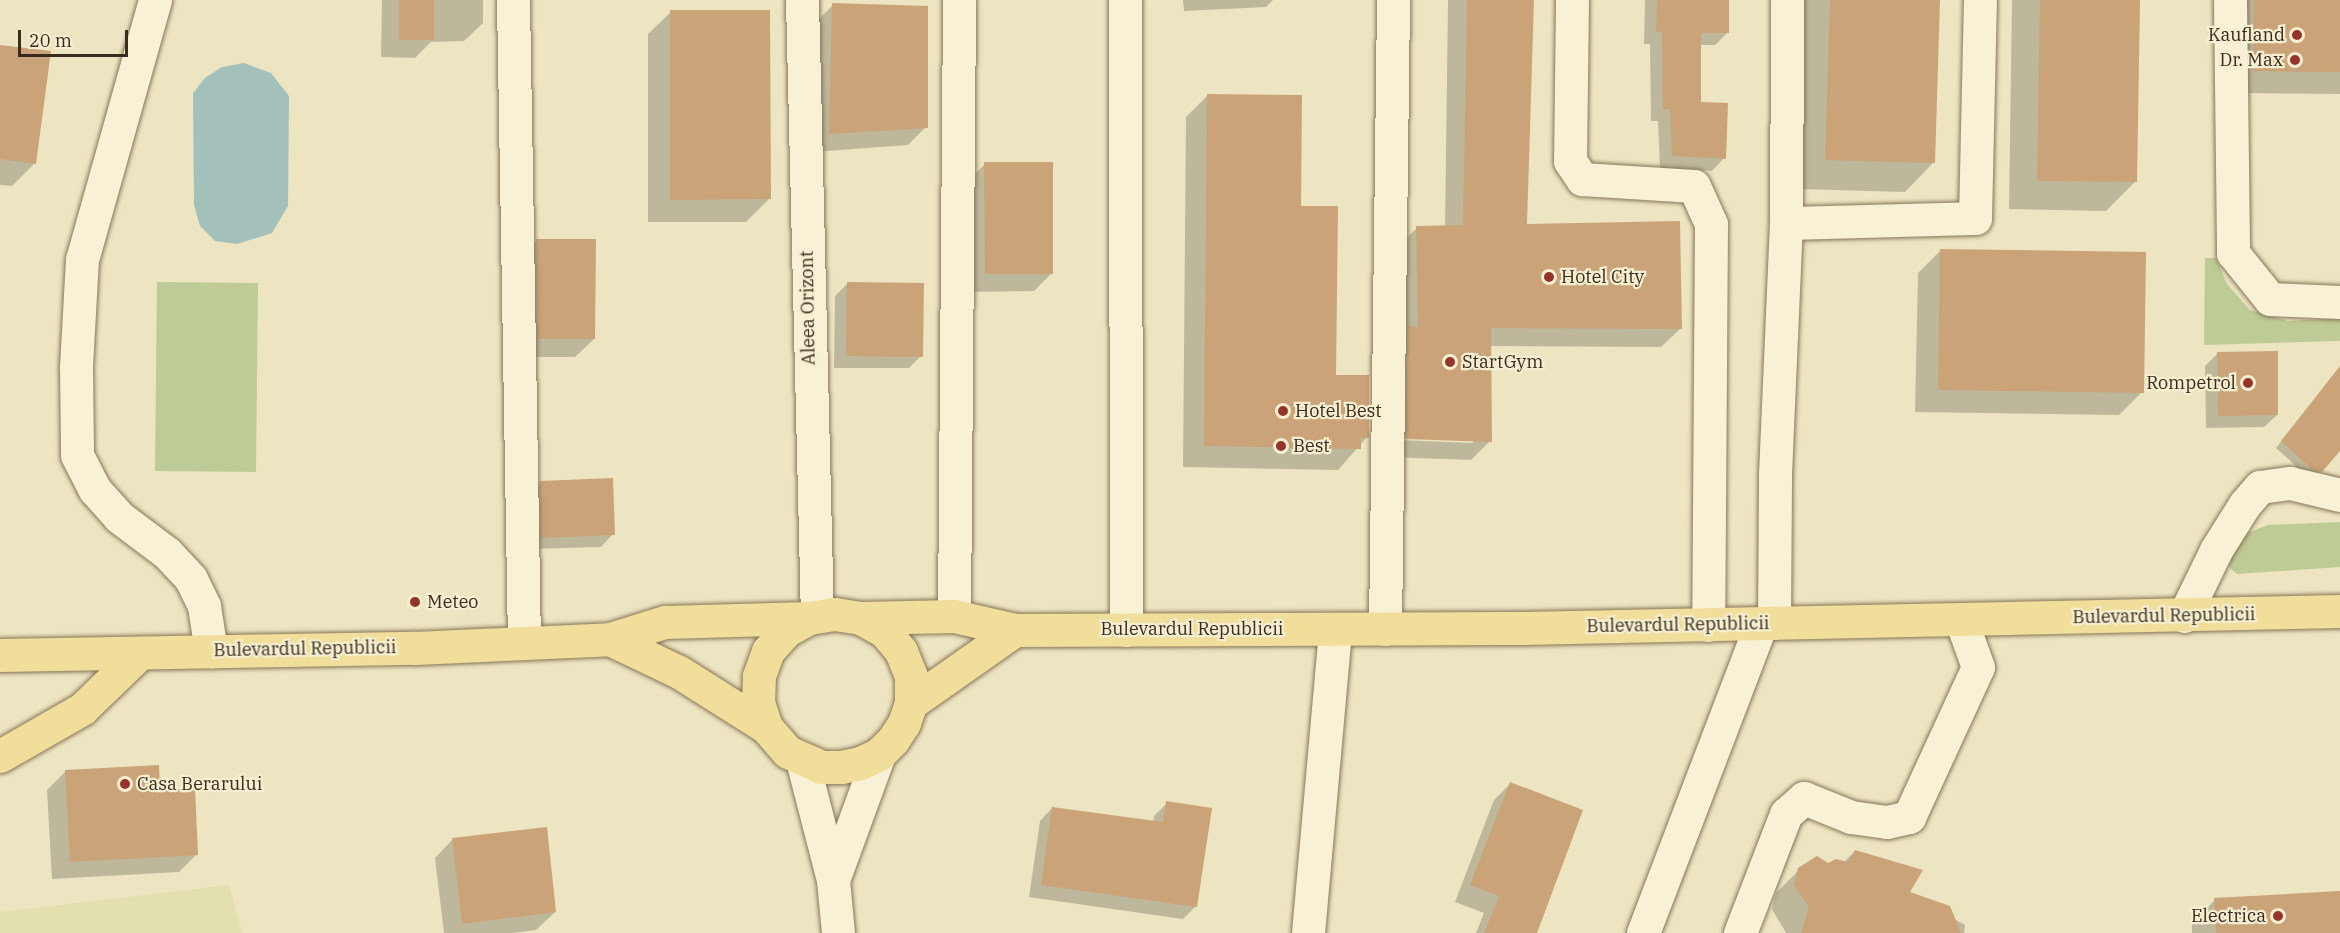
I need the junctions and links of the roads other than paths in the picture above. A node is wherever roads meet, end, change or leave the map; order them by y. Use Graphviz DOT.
graph roads {
  1 [pos="155,0"];
  2 [pos="513,0"];
  3 [pos="802,0"];
  4 [pos="959,0"];
  5 [pos="1125,0"];
  6 [pos="1393,0"];
  7 [pos="1572,0"];
  8 [pos="1787,0"];
  9 [pos="1980,0"];
  10 [pos="2230,0"];
  11 [pos="1786,223"];
  12 [pos="2340,302"];
  13 [pos="2340,495"];
  14 [pos="2340,611"];
  15 [pos="954,616"];
  16 [pos="2184,616"];
  17 [pos="813,617"];
  18 [pos="861,618"];
  19 [pos="1961,620"];
  20 [pos="1768,624"];
  21 [pos="1708,625"];
  22 [pos="1335,629"];
  23 [pos="1385,629"];
  24 [pos="1015,630"];
  25 [pos="1126,630"];
  26 [pos="610,639"];
  27 [pos="524,643"];
  28 [pos="211,651"];
  29 [pos="140,653"];
  30 [pos="0,655"];
  31 [pos="911,703"];
  32 [pos="766,727"];
  33 [pos="879,754"];
  34 [pos="0,756"];
  35 [pos="802,760"];
  36 [pos="832,880"];
  37 [pos="838,933"];
  38 [pos="1308,933"];
  39 [pos="1643,933"];
  40 [pos="1740,933"];
  1 -- 28 [label="street"];
  2 -- 27 [label="street"];
  3 -- 17 [label="street, Aleea Orizont"];
  4 -- 15 [label="street"];
  5 -- 25 [label="street"];
  6 -- 23 [label="street"];
  7 -- 21 [label="street"];
  8 -- 11 [label="street"];
  9 -- 11 [label="street"];
  10 -- 12 [label="street"];
  11 -- 20 [label="street"];
  13 -- 16 [label="street"];
  14 -- 16 [label="main road, Bulevardul Republicii"];
  15 -- 18 [label="main road, Bulevardul Republicii"];
  15 -- 24 [label="main road, Bulevardul Republicii"];
  16 -- 19 [label="main road, Bulevardul Republicii"];
  17 -- 18 [label="main road, Bulevardul Republicii"];
  17 -- 26 [label="main road, Bulevardul Republicii"];
  17 -- 32 [label="main road, Bulevardul Republicii"];
  18 -- 31 [label="main road, Bulevardul Republicii"];
  19 -- 20 [label="main road, Bulevardul Republicii"];
  19 -- 40 [label="street"];
  20 -- 21 [label="main road, Bulevardul Republicii"];
  20 -- 39 [label="street"];
  21 -- 23 [label="main road, Bulevardul Republicii"];
  22 -- 23 [label="main road, Bulevardul Republicii"];
  22 -- 25 [label="main road, Bulevardul Republicii"];
  22 -- 38 [label="street"];
  24 -- 25 [label="main road, Bulevardul Republicii"];
  24 -- 31 [label="main road"];
  26 -- 27 [label="main road, Bulevardul Republicii"];
  26 -- 32 [label="main road, Bulevardul Republicii"];
  27 -- 28 [label="main road, Bulevardul Republicii"];
  28 -- 29 [label="main road, Bulevardul Republicii"];
  29 -- 30 [label="main road, Bulevardul Republicii"];
  29 -- 34 [label="main road"];
  31 -- 33 [label="main road, Bulevardul Republicii"];
  32 -- 35 [label="main road, Bulevardul Republicii"];
  33 -- 35 [label="main road, Bulevardul Republicii"];
  33 -- 36 [label="street"];
  35 -- 36 [label="street"];
  36 -- 37 [label="street"];
}
